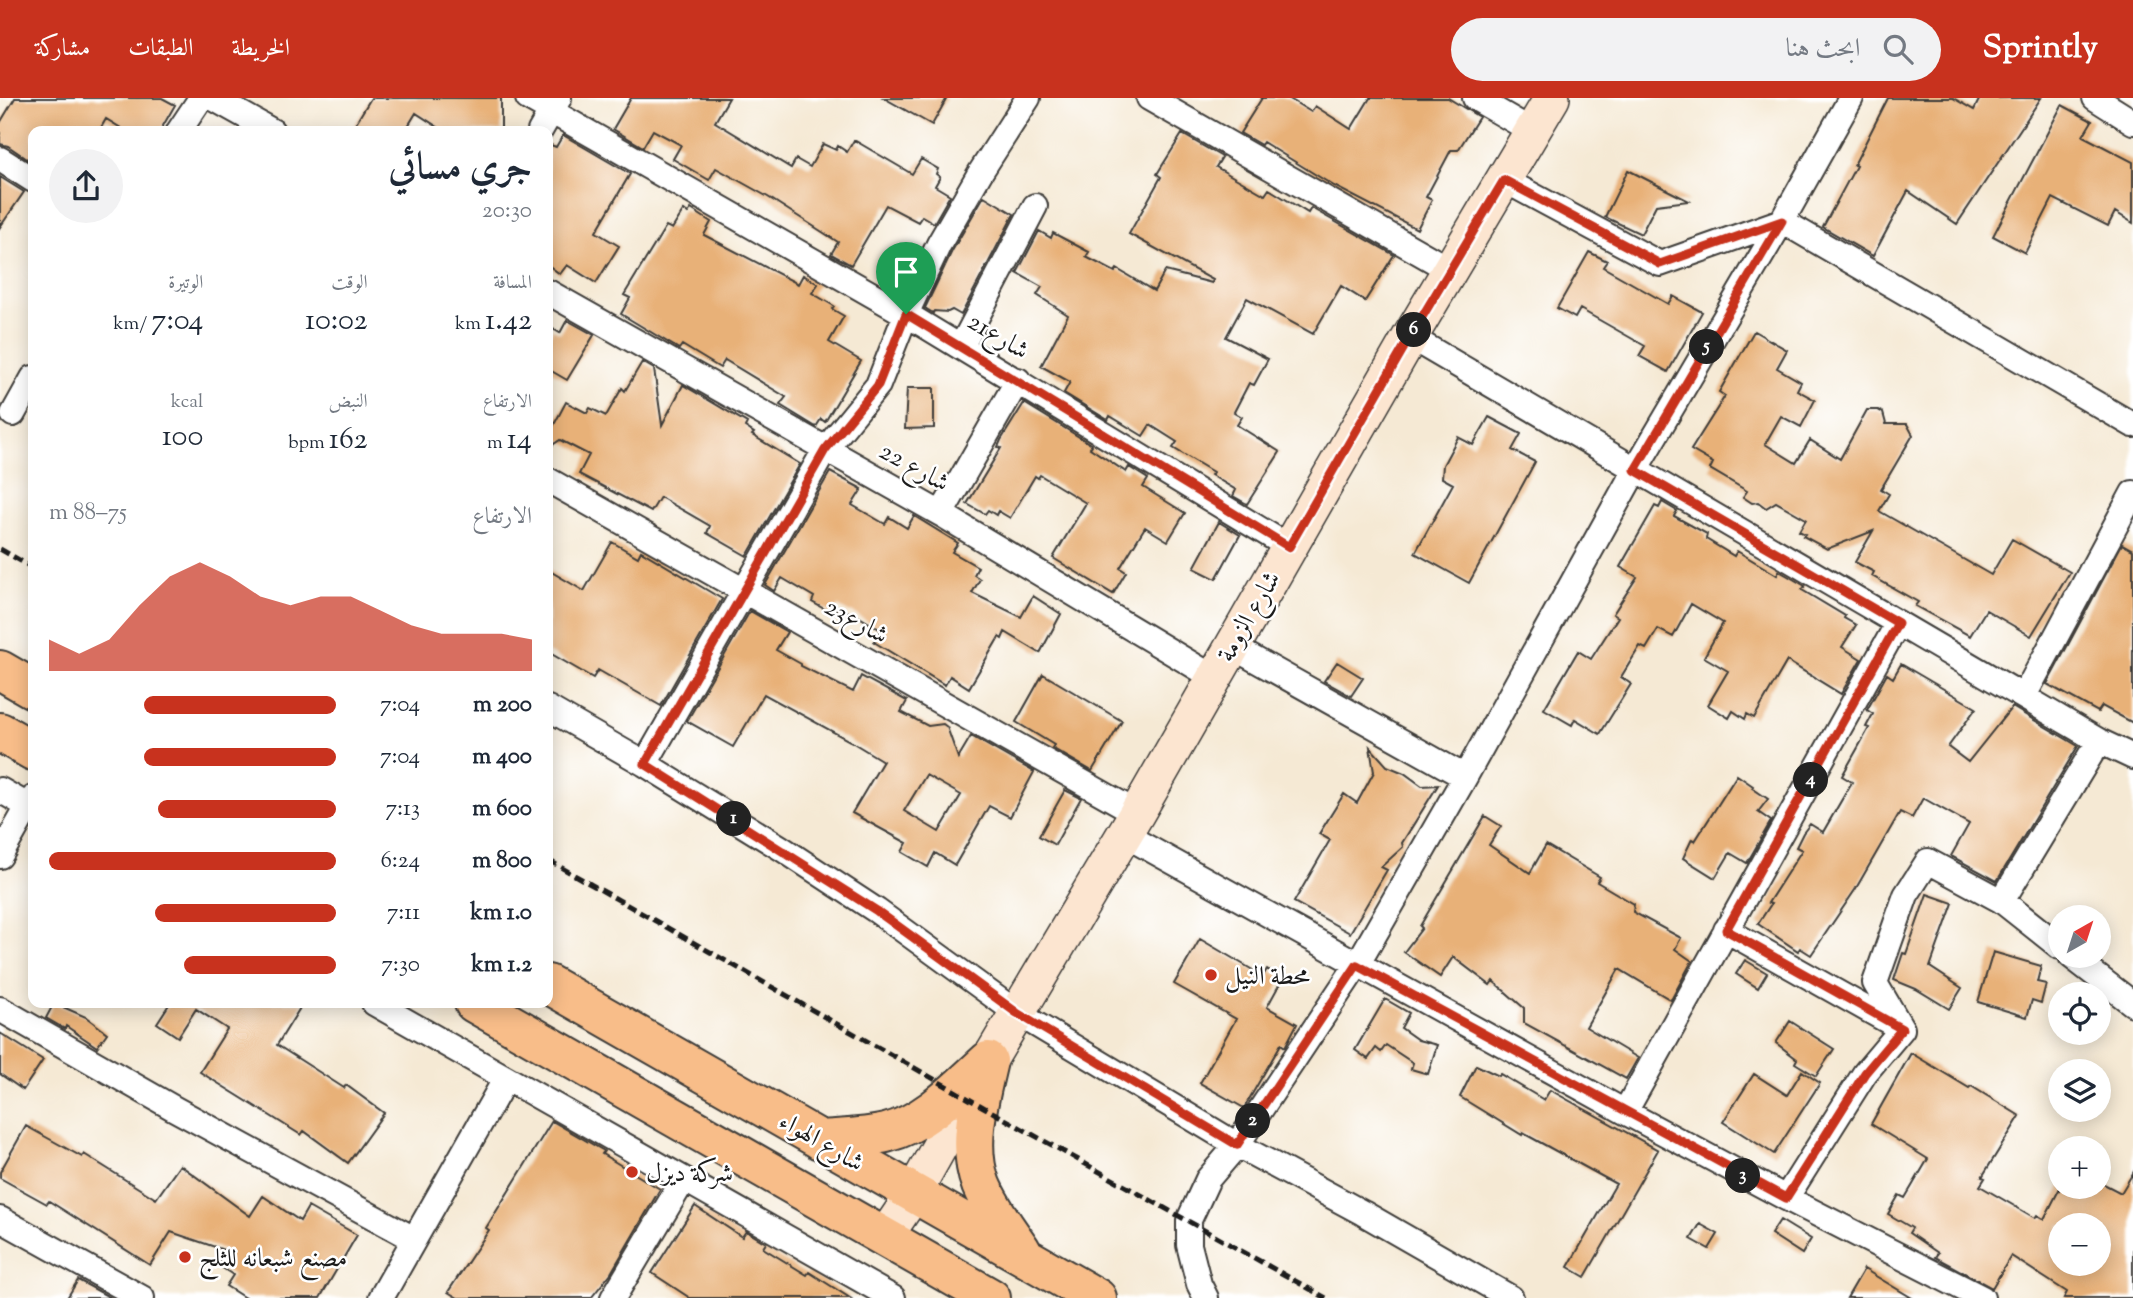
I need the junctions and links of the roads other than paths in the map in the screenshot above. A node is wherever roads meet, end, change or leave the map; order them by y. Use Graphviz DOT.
graph roads {
  1 [pos="201,98"];
  2 [pos="213,98"];
  3 [pos="528,98"];
  4 [pos="1028,98"];
  5 [pos="1149,98"];
  6 [pos="1475,98"];
  7 [pos="1552,98"];
  8 [pos="1851,98"];
  9 [pos="2095,98"];
  10 [pos="550,113"];
  11 [pos="2133,122"];
  12 [pos="182,126"];
  13 [pos="263,126"];
  14 [pos="1532,131"];
  15 [pos="0,159"];
  16 [pos="28,177"];
  17 [pos="1504,180"];
  18 [pos="1035,206"];
  19 [pos="1782,221"];
  20 [pos="1450,270"];
  21 [pos="553,295"];
  22 [pos="906,314"];
  23 [pos="1410,337"];
  24 [pos="961,347"];
  25 [pos="1018,380"];
  26 [pos="28,388"];
  27 [pos="15,415"];
  28 [pos="2133,425"];
  29 [pos="825,450"];
  30 [pos="1635,470"];
  31 [pos="553,483"];
  32 [pos="2133,493"];
  33 [pos="941,514"];
  34 [pos="1289,547"];
  35 [pos="743,590"];
  36 [pos="1898,623"];
  37 [pos="1231,646"];
  38 [pos="0,670"];
  39 [pos="1213,677"];
  40 [pos="28,686"];
  41 [pos="2024,696"];
  42 [pos="553,711"];
  43 [pos="0,732"];
  44 [pos="2099,741"];
  45 [pos="28,748"];
  46 [pos="2133,757"];
  47 [pos="645,764"];
  48 [pos="1465,777"];
  49 [pos="0,790"];
  50 [pos="28,802"];
  51 [pos="28,810"];
  52 [pos="1130,824"];
  53 [pos="0,856"];
  54 [pos="2002,901"];
  55 [pos="1726,930"];
  56 [pos="2048,937"];
  57 [pos="1357,965"];
  58 [pos="2086,968"];
  59 [pos="553,987"];
  60 [pos="2133,1004"];
  61 [pos="383,1008"];
  62 [pos="483,1008"];
  63 [pos="0,1009"];
  64 [pos="1017,1013"];
  65 [pos="1902,1029"];
  66 [pos="988,1061"];
  67 [pos="506,1078"];
  68 [pos="1625,1112"];
  69 [pos="820,1140"];
  70 [pos="1237,1145"];
  71 [pos="684,1179"];
  72 [pos="913,1193"];
  73 [pos="1786,1198"];
  74 [pos="0,1219"];
  75 [pos="884,1238"];
  76 [pos="414,1239"];
  77 [pos="1024,1255"];
  78 [pos="142,1298"];
  79 [pos="381,1298"];
  80 [pos="612,1298"];
  81 [pos="893,1298"];
  82 [pos="991,1298"];
  83 [pos="1097,1298"];
  84 [pos="1206,1298"];
  85 [pos="1511,1298"];
  86 [pos="1982,1298"];
  1 -- 12 [label="street"];
  2 -- 13 [label="street"];
  3 -- 10 [label="street, شارع21"];
  4 -- 22 [label="street"];
  5 -- 20 [label="street"];
  6 -- 14 [label="street"];
  7 -- 14 [label="street, شارع الزومة"];
  8 -- 19 [label="street"];
  9 -- 11 [label="street"];
  10 -- 22 [label="street, شارع21"];
  14 -- 17 [label="street, شارع الزومة"];
  15 -- 16 [label="street"];
  17 -- 19 [label="street"];
  17 -- 20 [label="street, شارع الزومة"];
  18 -- 24 [label="street"];
  19 -- 28 [label="street"];
  19 -- 30 [label="street"];
  20 -- 23 [label="street, شارع الزومة"];
  21 -- 29 [label="street, شارع 22"];
  22 -- 24 [label="street, شارع21"];
  22 -- 29 [label="street"];
  23 -- 30 [label="street"];
  23 -- 34 [label="street, شارع الزومة"];
  24 -- 25 [label="street, شارع21"];
  25 -- 33 [label="street"];
  25 -- 34 [label="street, شارع21"];
  26 -- 27 [label="street"];
  29 -- 33 [label="street, شارع 22"];
  29 -- 35 [label="street"];
  30 -- 36 [label="street"];
  30 -- 48 [label="street"];
  31 -- 35 [label="street, شارع23"];
  32 -- 41 [label="street"];
  33 -- 39 [label="street, شارع 22"];
  34 -- 37 [label="street, شارع الزومة"];
  35 -- 47 [label="street"];
  35 -- 52 [label="street, شارع23"];
  36 -- 41 [label="street"];
  36 -- 55 [label="street"];
  37 -- 39 [label="street, شارع الزومة"];
  37 -- 48 [label="street"];
  38 -- 40 [label="highway"];
  39 -- 52 [label="street, شارع الزومة"];
  41 -- 44 [label="street"];
  42 -- 47 [label="street"];
  43 -- 45 [label="highway"];
  44 -- 46 [label="street"];
  44 -- 54 [label="street"];
  47 -- 64 [label="street"];
  48 -- 57 [label="street"];
  49 -- 50 [label="street"];
  51 -- 53 [label="street"];
  52 -- 57 [label="street, شارع23"];
  52 -- 64 [label="street, شارع الزومة"];
  54 -- 56 [label="street"];
  54 -- 65 [label="street"];
  55 -- 65 [label="street"];
  55 -- 68 [label="street"];
  57 -- 68 [label="street, شارع23"];
  57 -- 70 [label="street"];
  58 -- 60 [label="street"];
  59 -- 69 [label="highway, شارع الهواء"];
  61 -- 67 [label="street"];
  62 -- 75 [label="highway, شارع الهواء"];
  63 -- 76 [label="street"];
  64 -- 66 [label="street, شارع الزومة"];
  64 -- 70 [label="street"];
  65 -- 73 [label="street"];
  66 -- 69 [label="highway"];
  66 -- 72 [label="street, شارع الزومة"];
  66 -- 77 [label="highway"];
  67 -- 71 [label="street"];
  67 -- 76 [label="street"];
  68 -- 73 [label="street, شارع23"];
  69 -- 72 [label="highway, شارع الهواء"];
  70 -- 84 [label="street"];
  70 -- 85 [label="street"];
  71 -- 80 [label="street"];
  71 -- 81 [label="street"];
  72 -- 75 [label="street, شارع الزومة"];
  72 -- 77 [label="highway, شارع الهواء"];
  73 -- 86 [label="street, شارع23"];
  74 -- 78 [label="street"];
  75 -- 82 [label="highway, شارع الهواء"];
  76 -- 79 [label="street"];
  77 -- 83 [label="highway, شارع الهواء"];
}
